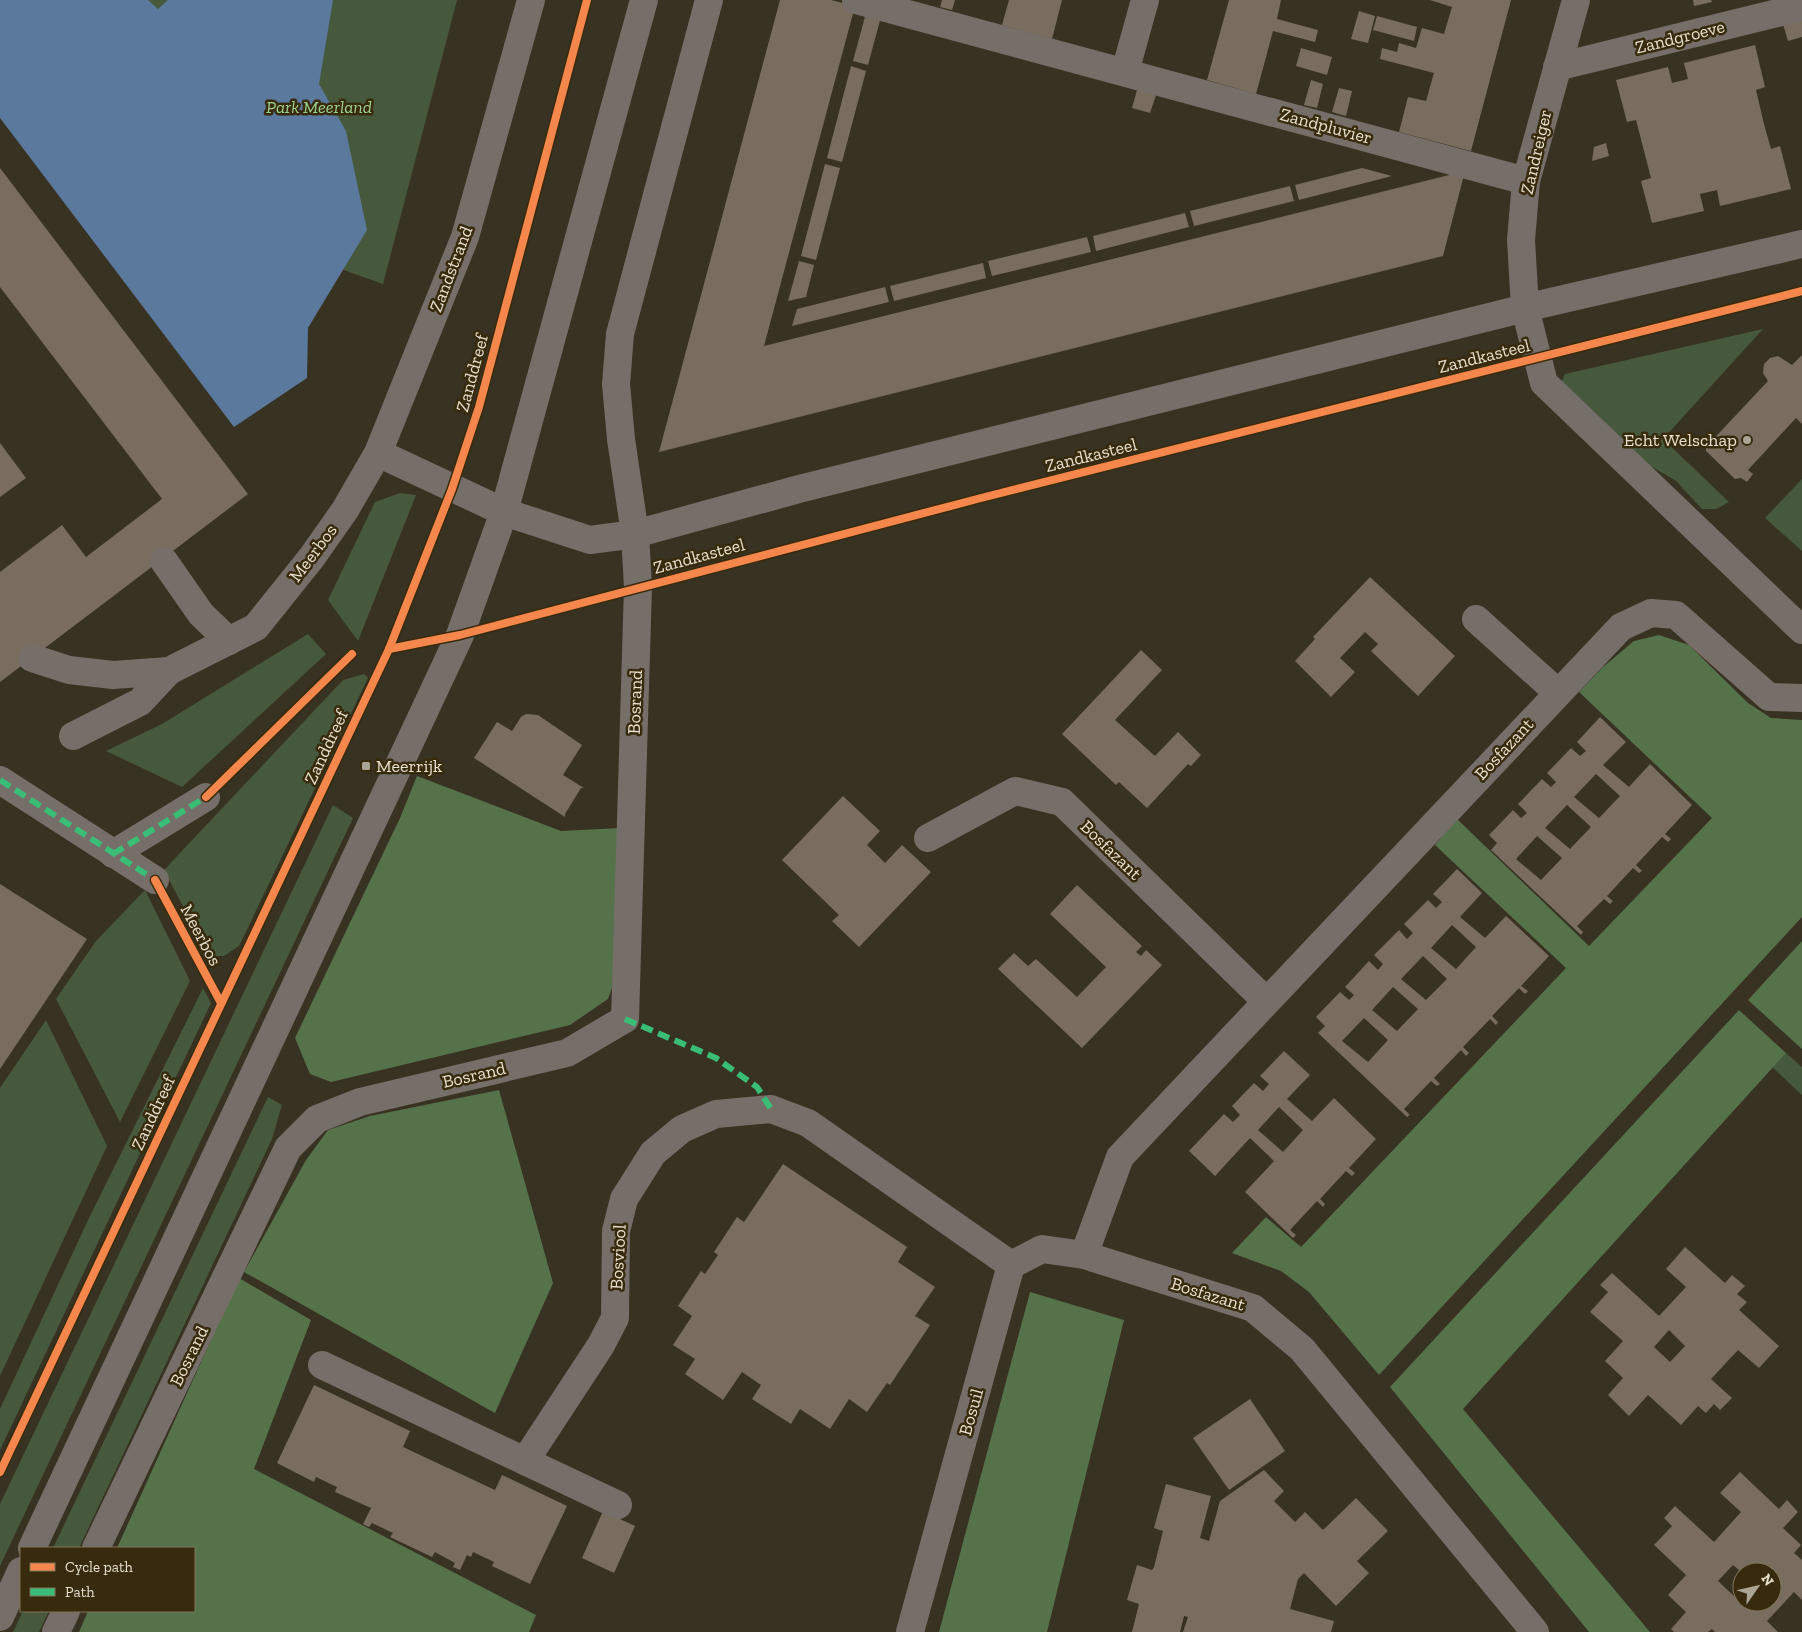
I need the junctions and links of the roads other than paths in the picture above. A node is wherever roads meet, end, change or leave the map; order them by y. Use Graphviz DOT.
graph roads {
  1 [pos="531,0"];
  2 [pos="644,0"];
  3 [pos="709,0"];
  4 [pos="856,0"];
  5 [pos="1145,0"];
  6 [pos="1576,0"];
  7 [pos="1802,7"];
  8 [pos="1558,68"];
  9 [pos="1125,72"];
  10 [pos="1526,181"];
  11 [pos="1802,244"];
  12 [pos="1525,308"];
  13 [pos="378,454"];
  14 [pos="504,512"];
  15 [pos="636,534"];
  16 [pos="164,561"];
  17 [pos="1476,619"];
  18 [pos="1802,630"];
  19 [pos="229,641"];
  20 [pos="32,658"];
  21 [pos="169,671"];
  22 [pos="1557,692"];
  23 [pos="1802,698"];
  24 [pos="73,736"];
  25 [pos="0,780"];
  26 [pos="206,798"];
  27 [pos="928,838"];
  28 [pos="113,854"];
  29 [pos="155,880"];
  30 [pos="1266,1001"];
  31 [pos="1084,1255"];
  32 [pos="1011,1265"];
  33 [pos="322,1365"];
  34 [pos="525,1461"];
  35 [pos="618,1505"];
  36 [pos="32,1547"];
  37 [pos="96,1547"];
  38 [pos="20,1573"];
  39 [pos="66,1612"];
  40 [pos="0,1617"];
  41 [pos="56,1632"];
  42 [pos="910,1632"];
  43 [pos="1535,1632"];
  1 -- 13 [label="street, Zandstrand"];
  2 -- 14 [label="street"];
  3 -- 15 [label="street"];
  4 -- 9 [label="street, Zandpluvier"];
  5 -- 9 [label="street"];
  6 -- 8 [label="street, Zandreiger"];
  7 -- 8 [label="street, Zandgroeve"];
  8 -- 10 [label="street, Zandreiger"];
  9 -- 10 [label="street, Zandpluvier"];
  10 -- 12 [label="street, Zandreiger"];
  11 -- 12 [label="street, Zandkasteel"];
  12 -- 15 [label="street, Zandkasteel"];
  12 -- 18 [label="street, Zandreiger"];
  13 -- 14 [label="street, Zandkasteel"];
  13 -- 19 [label="street, Meerbos"];
  14 -- 15 [label="street, Zandkasteel"];
  14 -- 36 [label="street"];
  15 -- 37 [label="street, Bosrand"];
  16 -- 19 [label="street"];
  17 -- 22 [label="street"];
  19 -- 21 [label="street, Meerbos"];
  20 -- 21 [label="street, Meerbos"];
  21 -- 24 [label="street"];
  22 -- 23 [label="street, Bosfazant"];
  22 -- 30 [label="street, Bosfazant"];
  25 -- 28 [label="street"];
  26 -- 28 [label="street"];
  27 -- 30 [label="street, Bosfazant"];
  28 -- 29 [label="street"];
  30 -- 31 [label="street, Bosfazant"];
  31 -- 32 [label="street"];
  31 -- 43 [label="street, Bosfazant"];
  32 -- 34 [label="street, Bosviool"];
  32 -- 42 [label="street, Bosuil"];
  33 -- 34 [label="street"];
  34 -- 35 [label="street"];
  38 -- 40 [label="street"];
  39 -- 41 [label="street"];
}
